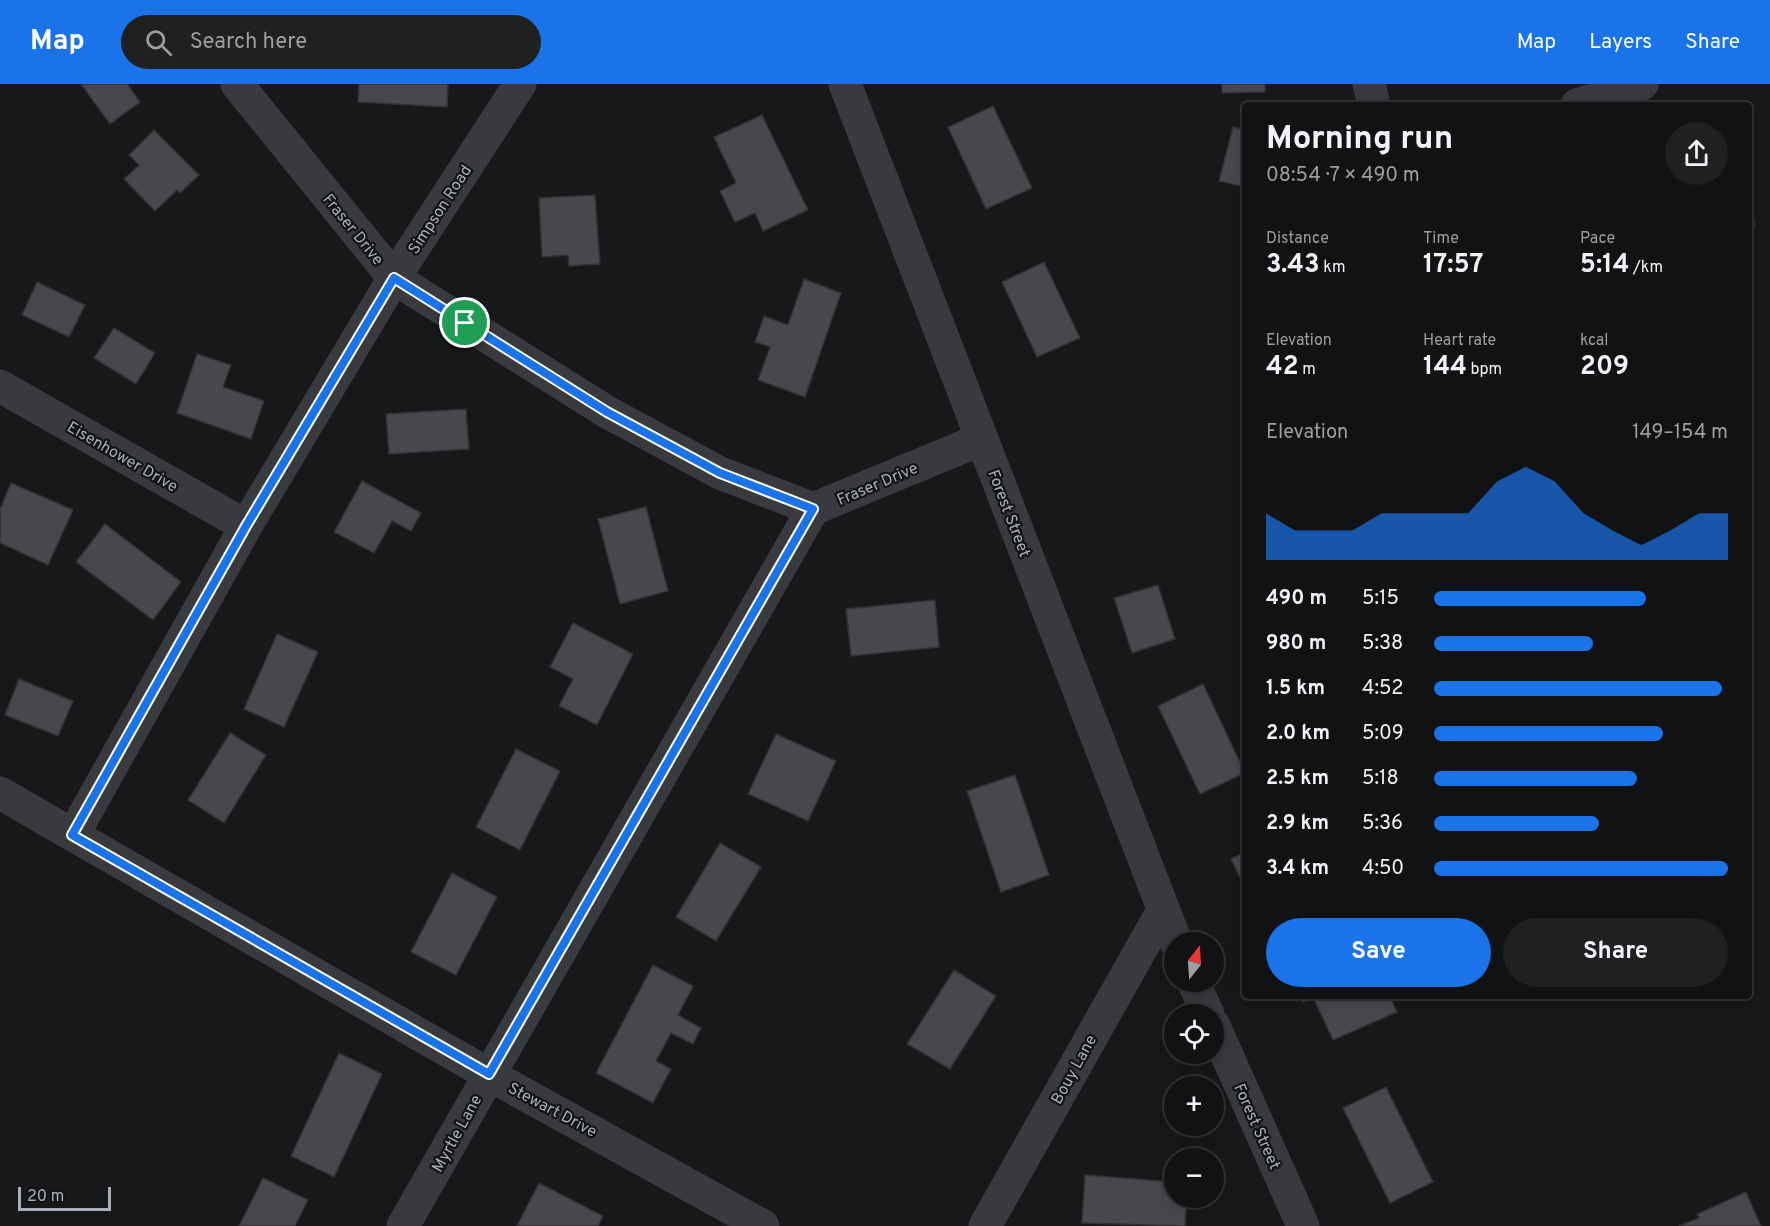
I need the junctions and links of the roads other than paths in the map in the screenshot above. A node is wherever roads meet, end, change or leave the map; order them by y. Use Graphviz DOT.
graph roads {
  1 [pos="237,84"];
  2 [pos="520,84"];
  3 [pos="845,84"];
  4 [pos="1369,84"];
  5 [pos="1642,84"];
  6 [pos="1373,102"];
  7 [pos="1586,102"];
  8 [pos="394,278"];
  9 [pos="0,386"];
  10 [pos="982,439"];
  11 [pos="813,509"];
  12 [pos="246,526"];
  13 [pos="0,793"];
  14 [pos="72,835"];
  15 [pos="1162,912"];
  16 [pos="1171,932"];
  17 [pos="1224,1048"];
  18 [pos="489,1074"];
  19 [pos="403,1226"];
  20 [pos="763,1226"];
  21 [pos="985,1226"];
  22 [pos="1303,1226"];
  1 -- 8 [label="street, Fraser Drive"];
  2 -- 8 [label="street, Simpson Road"];
  3 -- 10 [label="street, Forest Street"];
  4 -- 6 [label="street"];
  5 -- 7 [label="street"];
  8 -- 11 [label="street, Fraser Drive"];
  8 -- 12 [label="street, Simpson Road"];
  9 -- 12 [label="street, Eisenhower Drive"];
  10 -- 11 [label="street, Fraser Drive"];
  10 -- 15 [label="street, Forest Street"];
  11 -- 18 [label="street, Myrtle Lane"];
  12 -- 14 [label="street, Simpson Road"];
  13 -- 14 [label="street, Stewart Drive"];
  14 -- 18 [label="street, Stewart Drive"];
  15 -- 16 [label="street, Forest Street"];
  15 -- 21 [label="street, Bouy Lane"];
  17 -- 22 [label="street, Forest Street"];
  18 -- 19 [label="street, Myrtle Lane"];
  18 -- 20 [label="street, Stewart Drive"];
}
